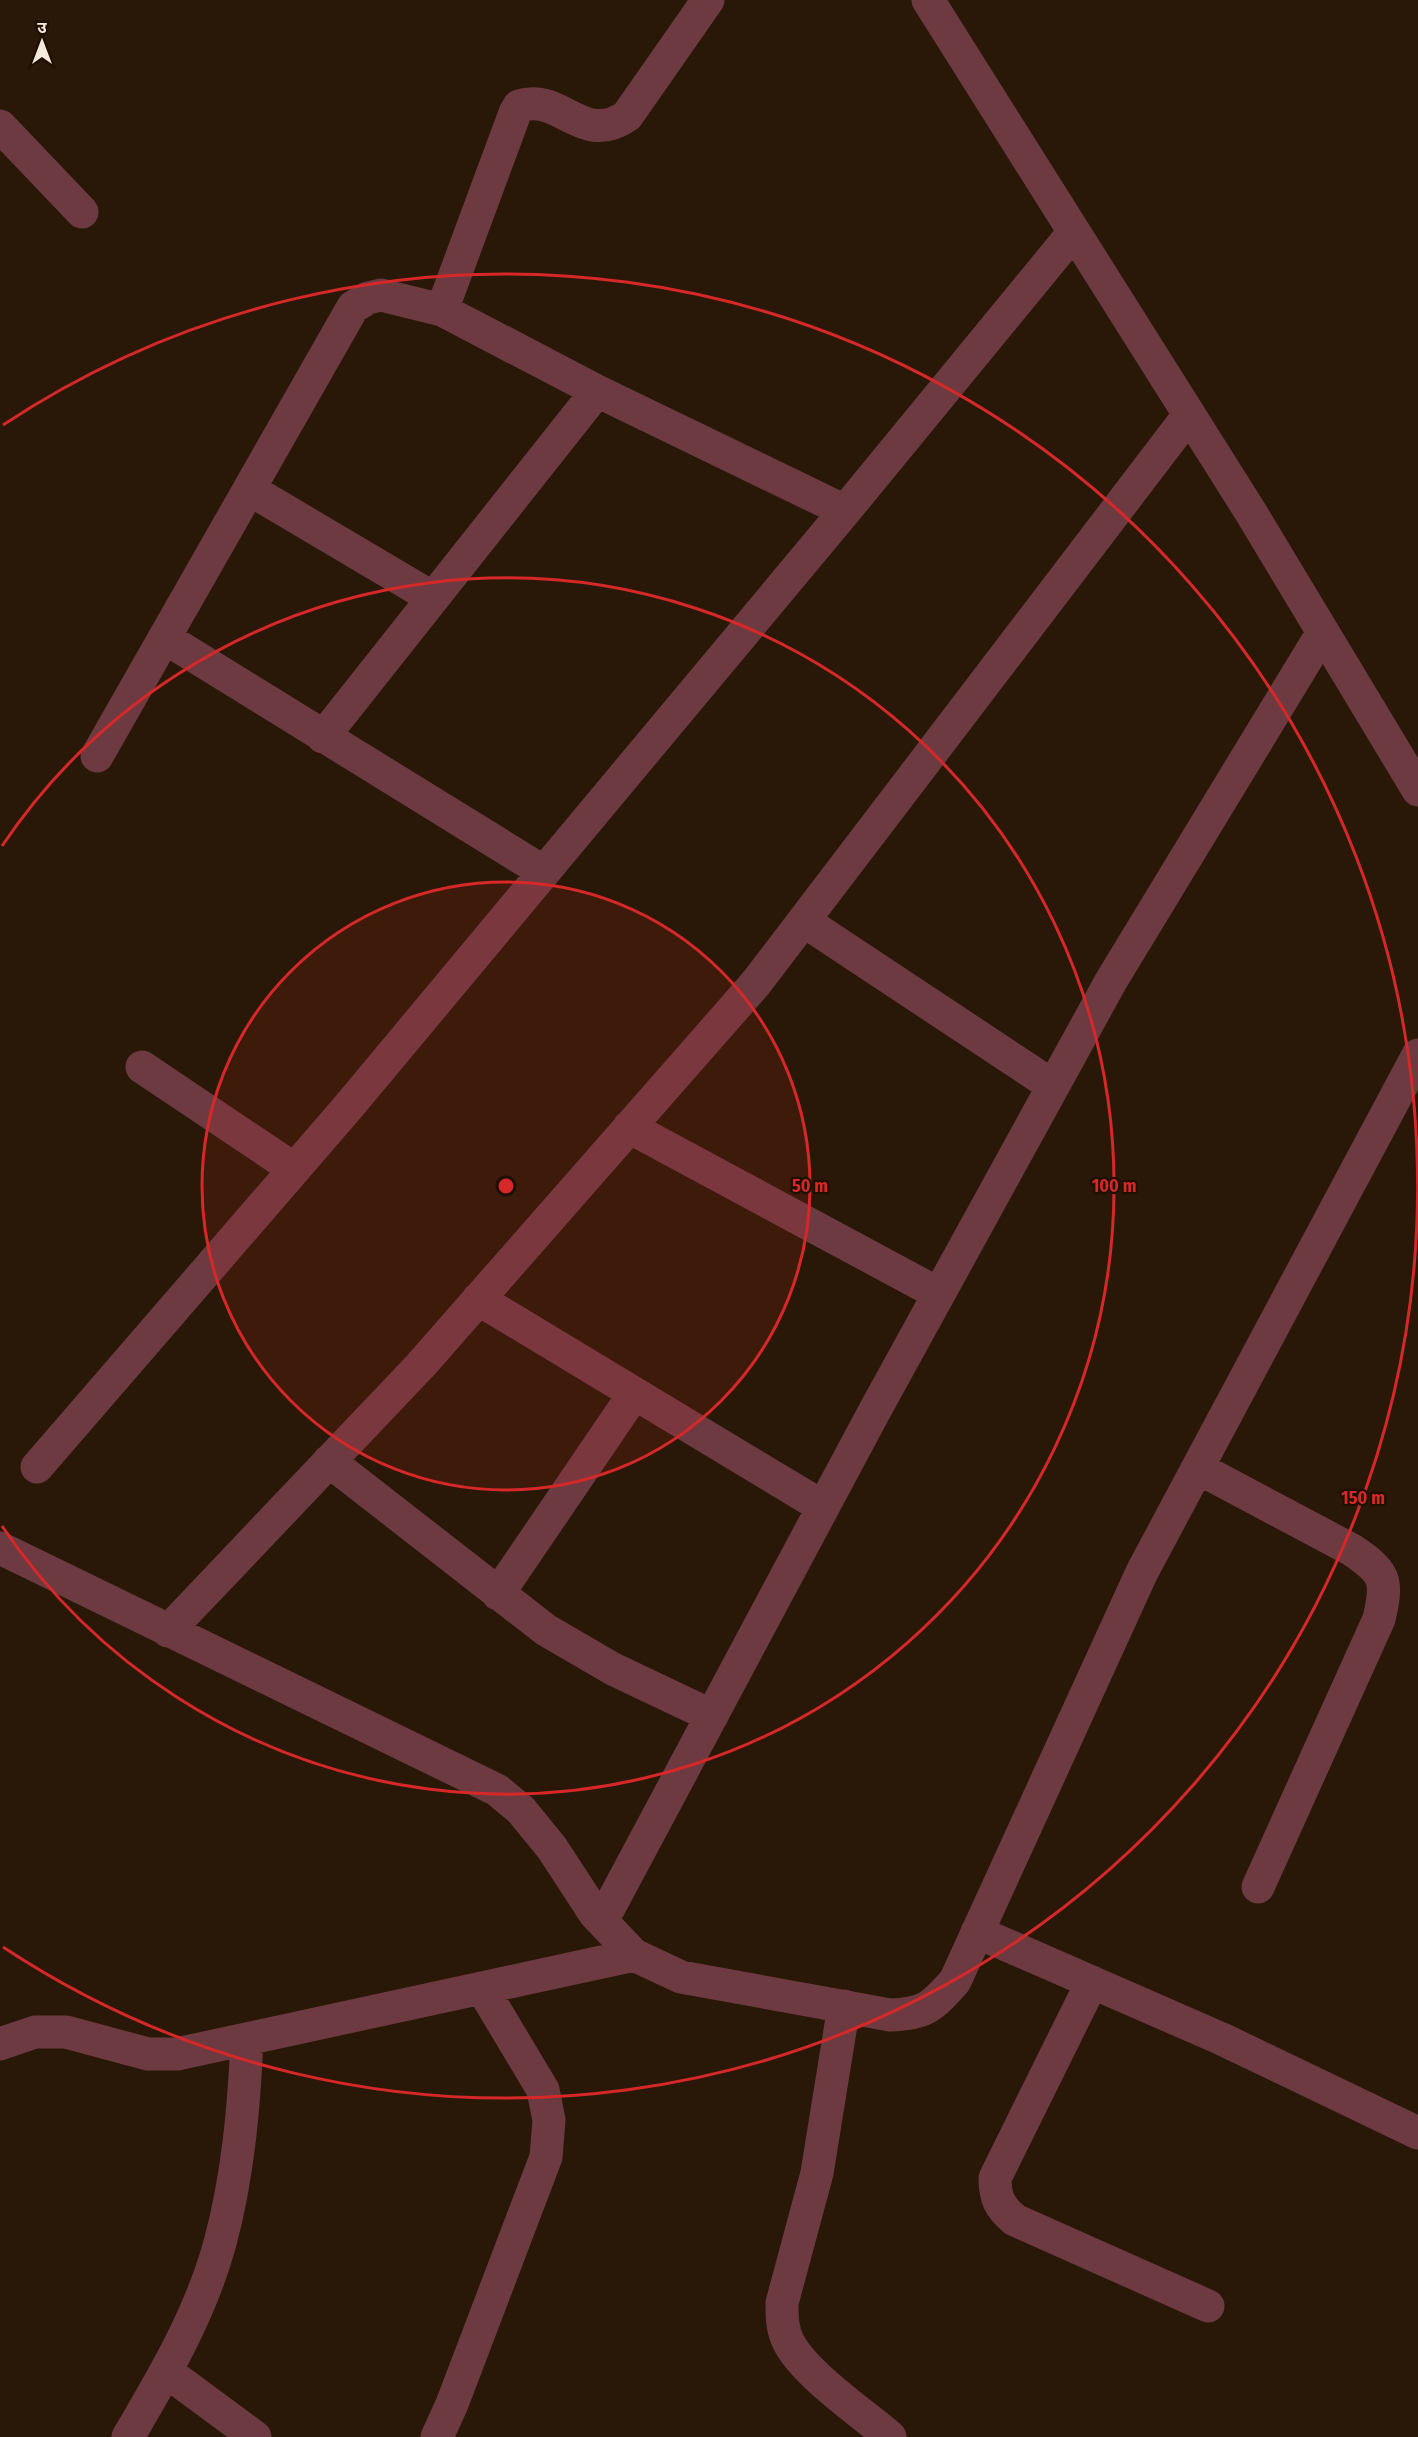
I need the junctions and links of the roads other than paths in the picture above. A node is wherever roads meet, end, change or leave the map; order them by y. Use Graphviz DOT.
graph roads {
  1 [pos="708,0"];
  2 [pos="928,0"];
  3 [pos="0,126"];
  4 [pos="82,212"];
  5 [pos="1074,232"];
  6 [pos="442,310"];
  7 [pos="597,391"];
  8 [pos="1189,415"];
  9 [pos="249,489"];
  10 [pos="845,511"];
  11 [pos="433,598"];
  12 [pos="1323,632"];
  13 [pos="165,638"];
  14 [pos="323,737"];
  15 [pos="97,756"];
  16 [pos="1418,790"];
  17 [pos="544,872"];
  18 [pos="804,921"];
  19 [pos="1418,1054"];
  20 [pos="142,1067"];
  21 [pos="1053,1086"];
  22 [pos="629,1127"];
  23 [pos="294,1169"];
  24 [pos="939,1294"];
  25 [pos="478,1299"];
  26 [pos="634,1394"];
  27 [pos="329,1461"];
  28 [pos="37,1467"];
  29 [pos="1198,1468"];
  30 [pos="823,1507"];
  31 [pos="0,1548"];
  32 [pos="498,1594"];
  33 [pos="168,1631"];
  34 [pos="712,1716"];
  35 [pos="1258,1887"];
  36 [pos="602,1921"];
  37 [pos="977,1932"];
  38 [pos="634,1955"];
  39 [pos="1092,1982"];
  40 [pos="482,1988"];
  41 [pos="844,2006"];
  42 [pos="247,2039"];
  43 [pos="0,2044"];
  44 [pos="1418,2133"];
  45 [pos="1208,2306"];
  46 [pos="167,2372"];
  47 [pos="128,2437"];
  48 [pos="255,2437"];
  49 [pos="437,2437"];
  50 [pos="890,2437"];
  1 -- 6 [label="street"];
  2 -- 5 [label="street"];
  3 -- 4 [label="street"];
  5 -- 8 [label="street"];
  5 -- 10 [label="street"];
  6 -- 7 [label="street"];
  6 -- 9 [label="street"];
  7 -- 10 [label="street"];
  7 -- 11 [label="street"];
  8 -- 12 [label="street"];
  8 -- 18 [label="street"];
  9 -- 11 [label="street"];
  9 -- 13 [label="street"];
  10 -- 17 [label="street"];
  11 -- 14 [label="street"];
  12 -- 16 [label="street"];
  12 -- 21 [label="street"];
  13 -- 14 [label="street"];
  13 -- 15 [label="street"];
  14 -- 17 [label="street"];
  17 -- 23 [label="street"];
  18 -- 21 [label="street"];
  18 -- 22 [label="street"];
  19 -- 29 [label="street"];
  20 -- 23 [label="street"];
  21 -- 24 [label="street"];
  22 -- 24 [label="street"];
  22 -- 25 [label="street"];
  23 -- 28 [label="street"];
  24 -- 30 [label="street"];
  25 -- 26 [label="street"];
  25 -- 27 [label="street"];
  26 -- 30 [label="street"];
  26 -- 32 [label="street"];
  27 -- 32 [label="street"];
  27 -- 33 [label="street"];
  29 -- 35 [label="street"];
  29 -- 37 [label="street"];
  30 -- 34 [label="street"];
  31 -- 33 [label="street"];
  32 -- 34 [label="street"];
  33 -- 36 [label="street"];
  34 -- 36 [label="street"];
  36 -- 38 [label="street"];
  37 -- 39 [label="street"];
  37 -- 41 [label="street"];
  38 -- 40 [label="street"];
  38 -- 41 [label="street"];
  39 -- 44 [label="street"];
  39 -- 45 [label="street"];
  40 -- 42 [label="street"];
  40 -- 49 [label="street"];
  41 -- 50 [label="street"];
  42 -- 43 [label="street"];
  42 -- 46 [label="street"];
  46 -- 47 [label="street"];
  46 -- 48 [label="street"];
}
